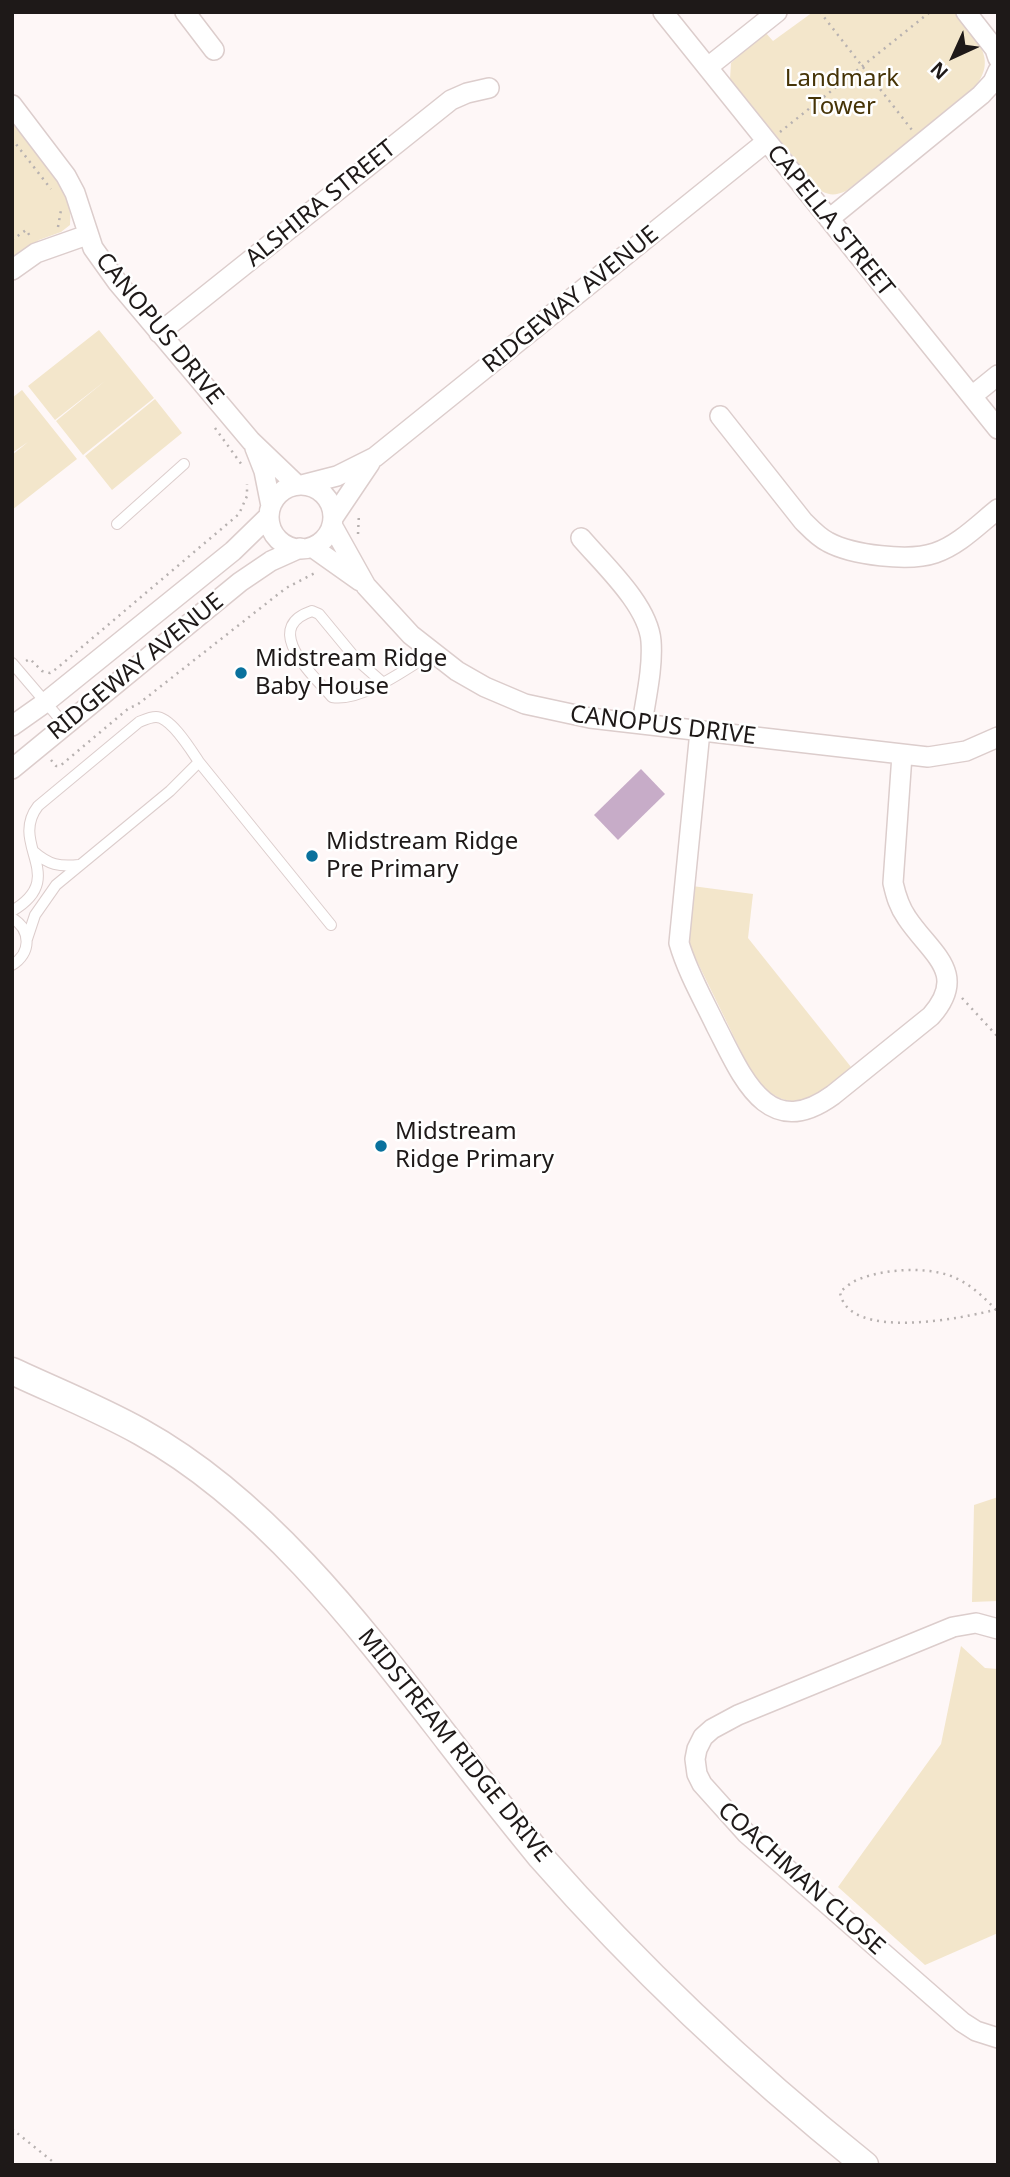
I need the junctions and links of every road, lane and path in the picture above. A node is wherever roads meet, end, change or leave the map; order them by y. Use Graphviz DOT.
graph roads {
  1 [pos="186,12"];
  2 [pos="663,12"];
  3 [pos="777,12"];
  4 [pos="820,12"];
  5 [pos="930,12"];
  6 [pos="966,12"];
  7 [pos="214,50"];
  8 [pos="998,58"];
  9 [pos="862,66"];
  10 [pos="708,67"];
  11 [pos="998,71"];
  12 [pos="489,88"];
  13 [pos="12,105"];
  14 [pos="12,139"];
  15 [pos="766,142"];
  16 [pos="923,143"];
  17 [pos="51,189"];
  18 [pos="61,208"];
  19 [pos="829,219"];
  20 [pos="87,235"];
  21 [pos="12,240"];
  22 [pos="34,241"];
  23 [pos="65,242"];
  24 [pos="12,270"];
  25 [pos="159,333"];
  26 [pos="998,375"];
  27 [pos="972,396"];
  28 [pos="720,416"];
  29 [pos="216,429"];
  30 [pos="998,429"];
  31 [pos="251,441"];
  32 [pos="375,457"];
  33 [pos="184,464"];
  34 [pos="300,485"];
  35 [pos="359,509"];
  36 [pos="998,509"];
  37 [pos="270,511"];
  38 [pos="332,521"];
  39 [pos="117,524"];
  40 [pos="358,538"];
  41 [pos="581,538"];
  42 [pos="306,548"];
  43 [pos="320,571"];
  44 [pos="366,586"];
  45 [pos="432,653"];
  46 [pos="15,665"];
  47 [pos="382,682"];
  48 [pos="46,702"];
  49 [pos="642,724"];
  50 [pos="65,725"];
  51 [pos="12,726"];
  52 [pos="701,731"];
  53 [pos="998,737"];
  54 [pos="39,747"];
  55 [pos="902,755"];
  56 [pos="199,762"];
  57 [pos="12,769"];
  58 [pos="33,851"];
  59 [pos="79,865"];
  60 [pos="12,911"];
  61 [pos="12,918"];
  62 [pos="331,925"];
  63 [pos="27,939"];
  64 [pos="12,965"];
  65 [pos="948,982"];
  66 [pos="998,1037"];
  67 [pos="997,1309"];
  68 [pos="12,1371"];
  69 [pos="998,1629"];
  70 [pos="998,2038"];
  71 [pos="12,2129"];
  72 [pos="57,2165"];
  73 [pos="864,2165"];
  1 -- 7 [label="street"];
  2 -- 10 [label="street, CAPELLA STREET"];
  3 -- 10 [label="street"];
  4 -- 9 [label="path"];
  5 -- 9 [label="path"];
  6 -- 8 [label="street"];
  9 -- 15 [label="path"];
  9 -- 16 [label="path"];
  10 -- 15 [label="street, CAPELLA STREET"];
  11 -- 16 [label="street"];
  12 -- 25 [label="street, ALSHIRA STREET"];
  13 -- 20 [label="street, CANOPUS DRIVE"];
  14 -- 17 [label="path"];
  15 -- 19 [label="street, CAPELLA STREET"];
  15 -- 32 [label="street, RIDGEWAY AVENUE"];
  16 -- 19 [label="street"];
  18 -- 23 [label="path"];
  19 -- 27 [label="street, CAPELLA STREET"];
  20 -- 23 [label="street"];
  20 -- 25 [label="street, CANOPUS DRIVE"];
  21 -- 22 [label="path"];
  23 -- 24 [label="street"];
  25 -- 31 [label="street, CANOPUS DRIVE"];
  26 -- 27 [label="street"];
  27 -- 30 [label="street, CAPELLA STREET"];
  28 -- 36 [label="street"];
  29 -- 46 [label="path"];
  31 -- 34 [label="street, CANOPUS DRIVE"];
  31 -- 37 [label="street, CANOPUS DRIVE"];
  32 -- 34 [label="street, RIDGEWAY AVENUE"];
  32 -- 38 [label="street, RIDGEWAY AVENUE"];
  33 -- 39 [label="lane"];
  34 -- 37 [label="street"];
  34 -- 38 [label="street"];
  35 -- 40 [label="path"];
  37 -- 42 [label="street"];
  37 -- 48 [label="street, RIDGEWAY AVENUE"];
  38 -- 42 [label="street"];
  38 -- 44 [label="street, CANOPUS DRIVE"];
  41 -- 49 [label="street"];
  42 -- 44 [label="street, CANOPUS DRIVE"];
  42 -- 50 [label="street, RIDGEWAY AVENUE"];
  43 -- 54 [label="path"];
  44 -- 45 [label="street, CANOPUS DRIVE"];
  45 -- 47 [label="lane"];
  45 -- 49 [label="street, CANOPUS DRIVE"];
  46 -- 48 [label="lane"];
  47 -- 47 [label="lane"];
  48 -- 50 [label="lane"];
  48 -- 51 [label="street, RIDGEWAY AVENUE"];
  49 -- 52 [label="street, CANOPUS DRIVE"];
  50 -- 54 [label="street, RIDGEWAY AVENUE"];
  52 -- 55 [label="street, CANOPUS DRIVE"];
  52 -- 65 [label="street"];
  53 -- 55 [label="street, CANOPUS DRIVE"];
  54 -- 57 [label="street, RIDGEWAY AVENUE"];
  55 -- 65 [label="street"];
  56 -- 58 [label="lane"];
  56 -- 59 [label="lane"];
  56 -- 62 [label="lane"];
  58 -- 59 [label="lane"];
  58 -- 60 [label="lane"];
  59 -- 63 [label="lane"];
  61 -- 63 [label="lane"];
  63 -- 64 [label="lane"];
  65 -- 66 [label="path"];
  67 -- 67 [label="path"];
  68 -- 73 [label="street, MIDSTREAM RIDGE DRIVE"];
  69 -- 70 [label="street, COACHMAN CLOSE"];
  71 -- 72 [label="path"];
}
